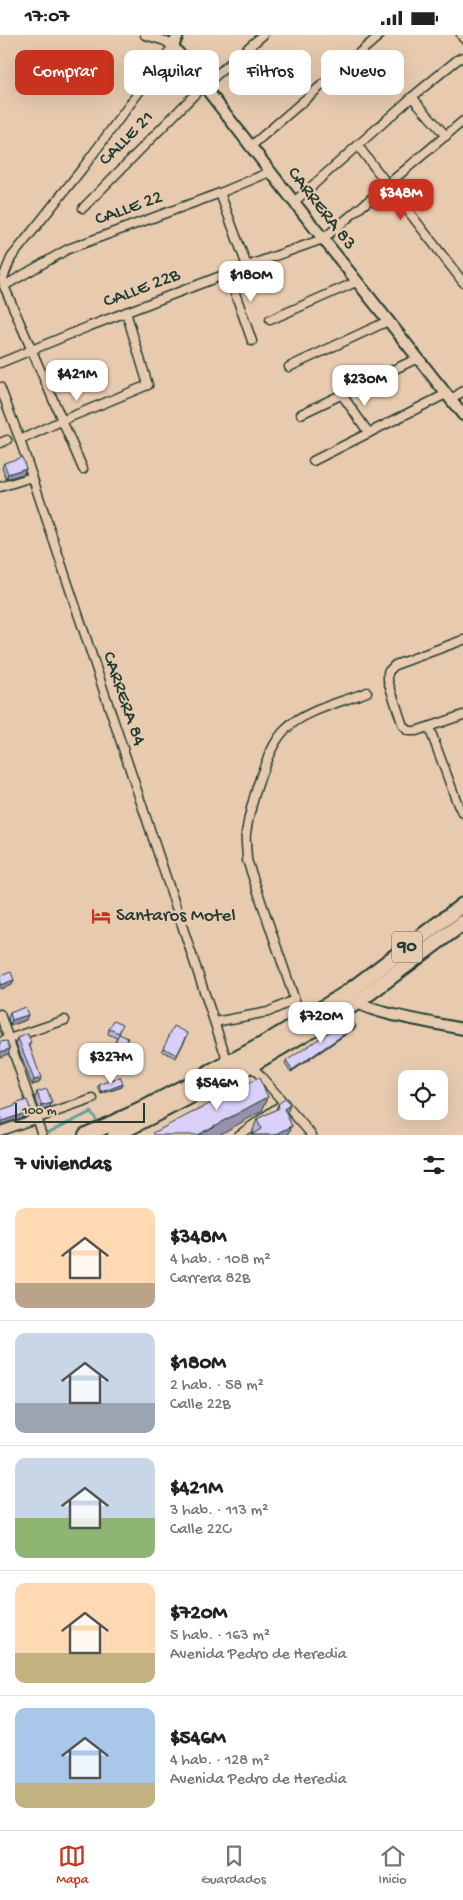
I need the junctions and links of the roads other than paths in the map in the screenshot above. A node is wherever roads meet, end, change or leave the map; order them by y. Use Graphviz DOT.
graph roads {
  1 [pos="145,35"];
  2 [pos="158,35"];
  3 [pos="178,35"];
  4 [pos="263,35"];
  5 [pos="380,35"];
  6 [pos="460,35"];
  7 [pos="463,38"];
  8 [pos="169,44"];
  9 [pos="174,50"];
  10 [pos="463,57"];
  11 [pos="219,72"];
  12 [pos="194,95"];
  13 [pos="210,95"];
  14 [pos="412,97"];
  15 [pos="463,121"];
  16 [pos="446,136"];
  17 [pos="358,146"];
  18 [pos="250,147"];
  19 [pos="270,172"];
  20 [pos="388,185"];
  21 [pos="220,193"];
  22 [pos="294,203"];
  23 [pos="83,207"];
  24 [pos="323,239"];
  25 [pos="247,266"];
  26 [pos="228,273"];
  27 [pos="356,282"];
  28 [pos="463,282"];
  29 [pos="2,283"];
  30 [pos="126,312"];
  31 [pos="270,320"];
  32 [pos="388,321"];
  33 [pos="252,341"];
  34 [pos="32,351"];
  35 [pos="418,358"];
  36 [pos="0,363"];
  37 [pos="289,367"];
  38 [pos="0,387"];
  39 [pos="463,391"];
  40 [pos="342,395"];
  41 [pos="448,397"];
  42 [pos="301,414"];
  43 [pos="463,415"];
  44 [pos="62,420"];
  45 [pos="369,433"];
  46 [pos="20,440"];
  47 [pos="314,461"];
  48 [pos="83,469"];
  49 [pos="32,477"];
  50 [pos="0,487"];
  51 [pos="463,641"];
  52 [pos="367,692"];
  53 [pos="463,715"];
  54 [pos="429,727"];
  55 [pos="463,813"];
  56 [pos="463,905"];
  57 [pos="463,923"];
  58 [pos="352,997"];
  59 [pos="294,1000"];
  60 [pos="0,1014"];
  61 [pos="65,1020"];
  62 [pos="302,1021"];
  63 [pos="215,1022"];
  64 [pos="463,1029"];
  65 [pos="9,1039"];
  66 [pos="0,1043"];
  67 [pos="228,1063"];
  68 [pos="251,1065"];
  69 [pos="93,1099"];
  70 [pos="284,1103"];
  71 [pos="36,1119"];
  72 [pos="0,1131"];
  73 [pos="42,1135"];
  74 [pos="86,1135"];
  75 [pos="115,1135"];
  76 [pos="239,1135"];
  77 [pos="312,1135"];
  1 -- 8 [label="street"];
  2 -- 8 [label="street"];
  3 -- 8 [label="street"];
  4 -- 11 [label="street, CALLE 21"];
  5 -- 18 [label="street"];
  6 -- 7 [label="street"];
  8 -- 9 [label="street, CARRERA 83"];
  8 -- 29 [label="street"];
  10 -- 14 [label="street"];
  12 -- 23 [label="street, CALLE 21"];
  13 -- 18 [label="street, CARRERA 83"];
  14 -- 16 [label="street"];
  14 -- 17 [label="street"];
  15 -- 16 [label="street, CALLE 22B"];
  16 -- 20 [label="street, CALLE 22B"];
  17 -- 20 [label="street"];
  17 -- 22 [label="street"];
  18 -- 19 [label="street, CARRERA 83"];
  19 -- 21 [label="street, CALLE 22"];
  19 -- 22 [label="street, CARRERA 83"];
  20 -- 24 [label="street, CALLE 22B"];
  20 -- 28 [label="street"];
  21 -- 25 [label="street"];
  21 -- 29 [label="street, CALLE 22"];
  22 -- 24 [label="street, CARRERA 83"];
  24 -- 25 [label="street, CALLE 22B"];
  24 -- 27 [label="street, CARRERA 83"];
  25 -- 26 [label="street, CALLE 22B"];
  26 -- 30 [label="street, CALLE 22B"];
  26 -- 33 [label="street"];
  27 -- 31 [label="street"];
  27 -- 32 [label="street, CARRERA 83"];
  29 -- 34 [label="street"];
  30 -- 34 [label="street, CALLE 22B"];
  30 -- 44 [label="street"];
  32 -- 35 [label="street, CARRERA 83"];
  32 -- 37 [label="street"];
  34 -- 36 [label="street, CALLE 22B"];
  34 -- 44 [label="street"];
  35 -- 40 [label="street"];
  35 -- 41 [label="street, CARRERA 83"];
  38 -- 46 [label="street, CARRERA 84"];
  39 -- 41 [label="street"];
  40 -- 42 [label="street"];
  40 -- 45 [label="street"];
  41 -- 43 [label="street, CARRERA 83"];
  41 -- 45 [label="street"];
  44 -- 46 [label="street"];
  44 -- 48 [label="street"];
  45 -- 47 [label="street"];
  46 -- 49 [label="street, CARRERA 84"];
  49 -- 50 [label="street"];
  49 -- 63 [label="street, CARRERA 84"];
  51 -- 54 [label="street"];
  52 -- 59 [label="street"];
  53 -- 54 [label="street"];
  54 -- 55 [label="street"];
  56 -- 58 [label="highway, 90"];
  57 -- 58 [label="highway, 90"];
  58 -- 62 [label="highway, 90"];
  58 -- 64 [label="street"];
  58 -- 68 [label="highway, 90"];
  59 -- 62 [label="street"];
  59 -- 63 [label="street"];
  60 -- 65 [label="street"];
  61 -- 65 [label="street"];
  62 -- 67 [label="highway, 90"];
  63 -- 67 [label="street, CARRERA 84"];
  65 -- 66 [label="street"];
  65 -- 71 [label="street"];
  67 -- 74 [label="highway, 90"];
  68 -- 70 [label="street"];
  68 -- 75 [label="highway, 90"];
  69 -- 71 [label="street"];
  70 -- 76 [label="street"];
  70 -- 77 [label="street"];
  71 -- 72 [label="street"];
  71 -- 73 [label="street"];
}
